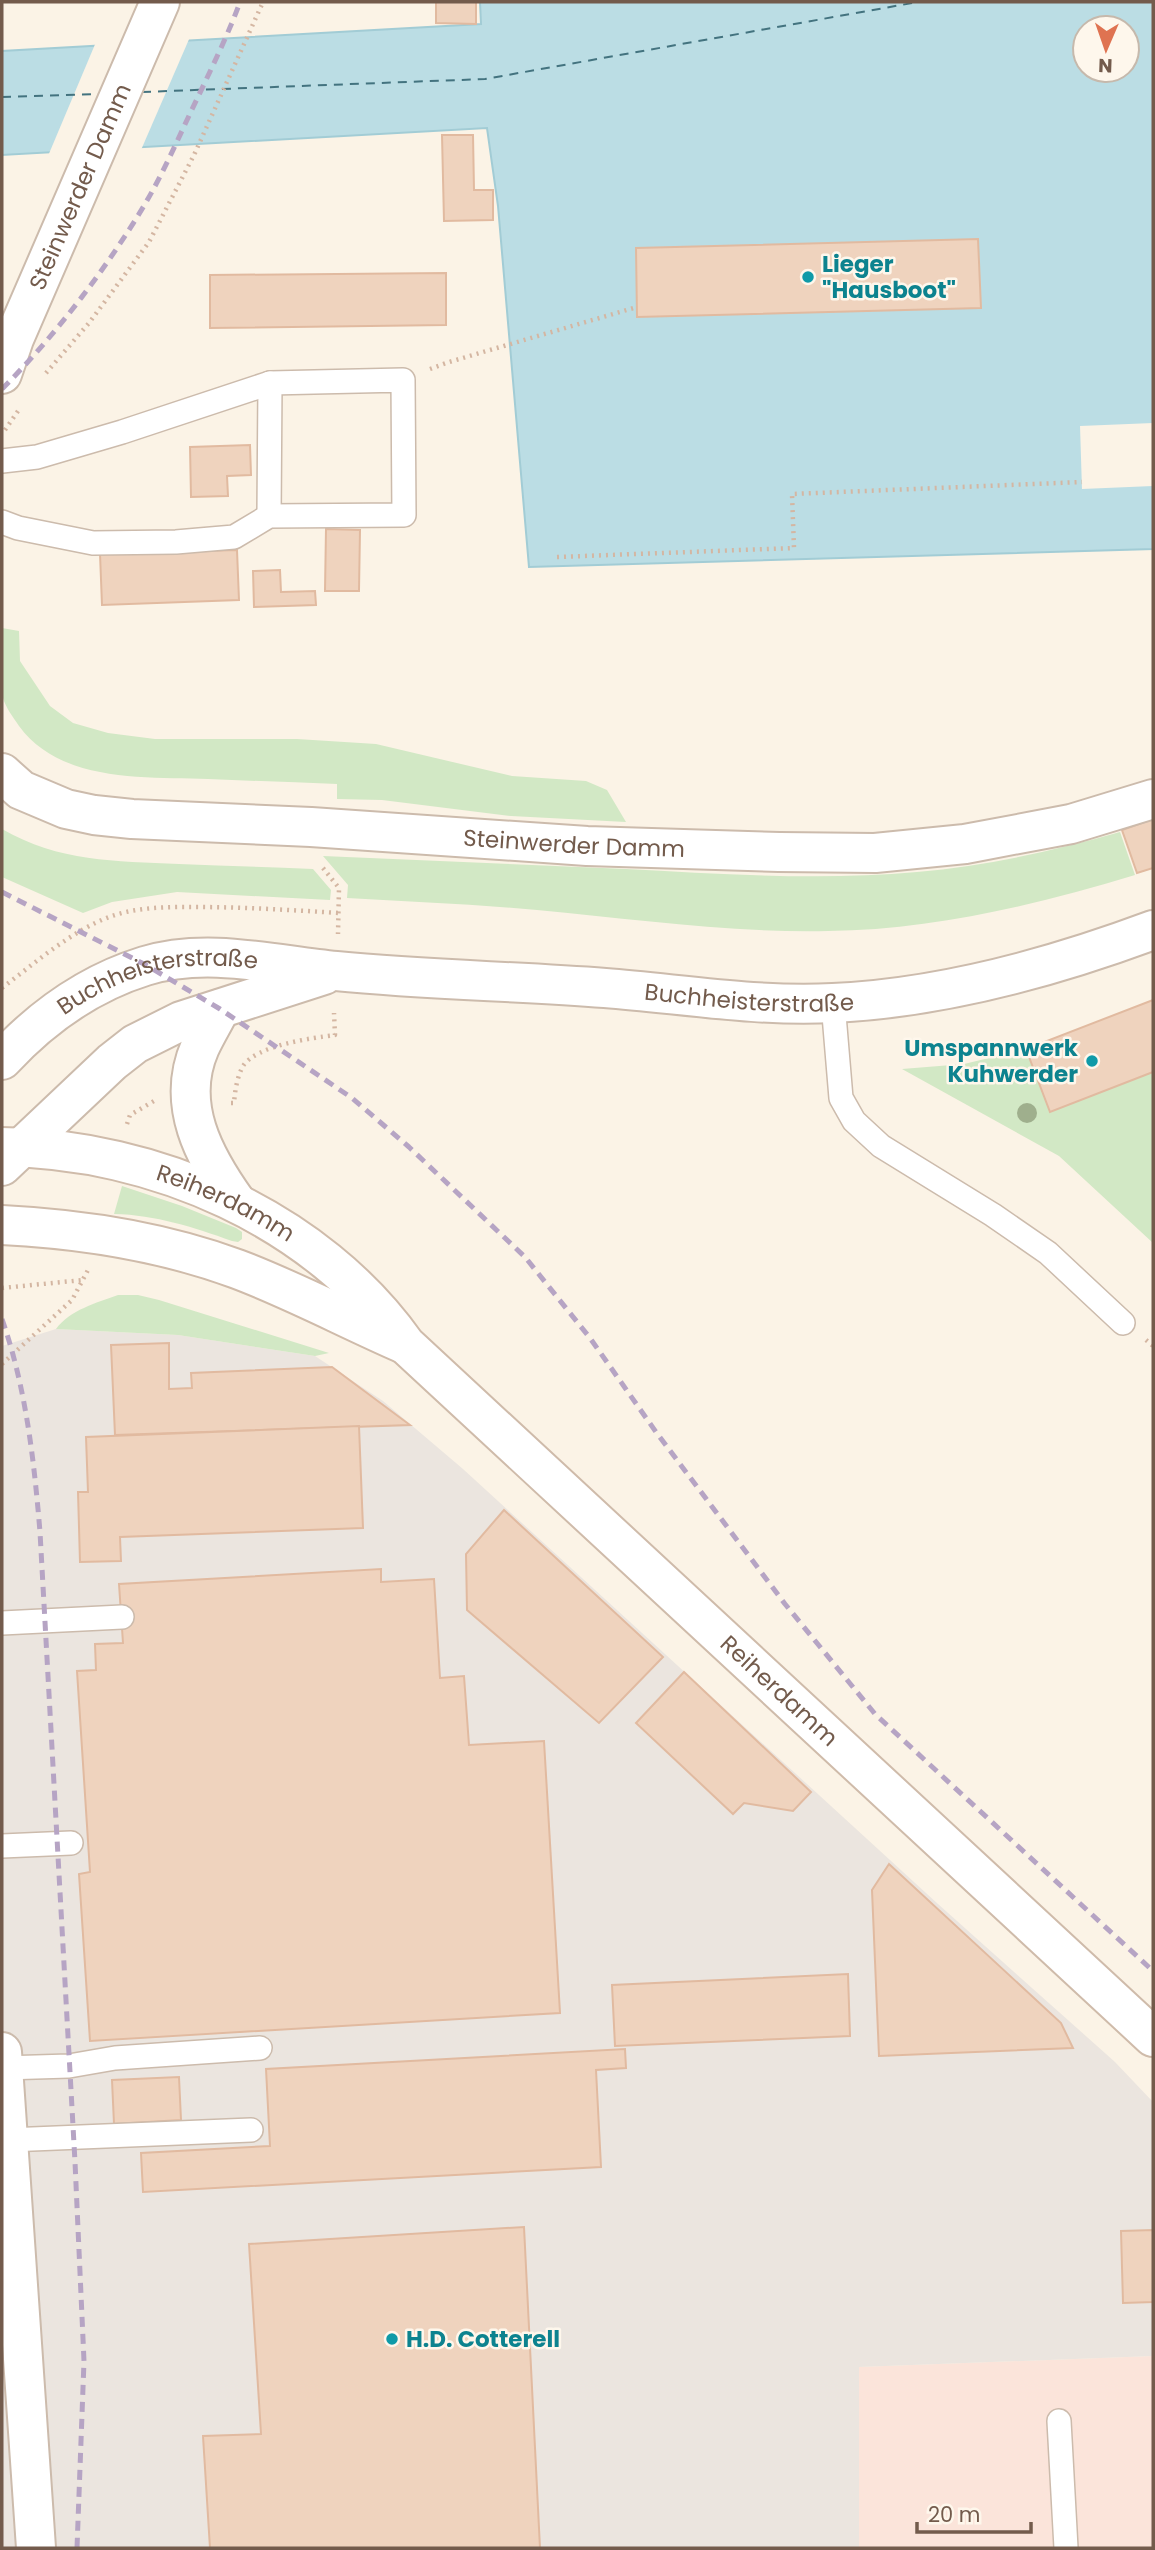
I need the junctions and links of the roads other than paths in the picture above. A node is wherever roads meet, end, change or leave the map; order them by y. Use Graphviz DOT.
graph roads {
  1 [pos="160,2"];
  2 [pos="11,362"];
  3 [pos="270,383"];
  4 [pos="2,461"];
  5 [pos="269,516"];
  6 [pos="2,522"];
  7 [pos="2,773"];
  8 [pos="1153,799"];
  9 [pos="1153,930"];
  10 [pos="336,971"];
  11 [pos="833,1003"];
  12 [pos="220,1009"];
  13 [pos="2,1060"];
  14 [pos="8,1154"];
  15 [pos="237,1203"];
  16 [pos="2,1225"];
  17 [pos="1123,1323"];
  18 [pos="406,1345"];
  19 [pos="122,1617"];
  20 [pos="2,1623"];
  21 [pos="71,1843"];
  22 [pos="2,1846"];
  23 [pos="1153,2037"];
  24 [pos="260,2048"];
  25 [pos="2,2060"];
  26 [pos="251,2130"];
  27 [pos="8,2140"];
  28 [pos="1059,2421"];
  29 [pos="36,2548"];
  30 [pos="1066,2548"];
  1 -- 2 [label="street, Steinwerder Damm"];
  3 -- 4 [label="lane"];
  3 -- 5 [label="lane"];
  3 -- 5 [label="lane"];
  5 -- 6 [label="lane"];
  7 -- 8 [label="street, Steinwerder Damm"];
  9 -- 11 [label="street, Buchheisterstraße"];
  10 -- 11 [label="street, Buchheisterstraße"];
  10 -- 12 [label="street, Buchheisterstraße"];
  10 -- 13 [label="street, Buchheisterstraße"];
  11 -- 17 [label="lane"];
  12 -- 14 [label="street, Buchheisterstraße"];
  12 -- 15 [label="street, Buchheisterstraße"];
  14 -- 15 [label="street, Reiherdamm"];
  15 -- 18 [label="street, Reiherdamm"];
  16 -- 18 [label="street, Reiherdamm"];
  18 -- 23 [label="street, Reiherdamm"];
  19 -- 20 [label="lane"];
  21 -- 22 [label="lane"];
  24 -- 25 [label="lane"];
  25 -- 27 [label="street"];
  26 -- 27 [label="lane"];
  27 -- 29 [label="street"];
  28 -- 30 [label="lane"];
}
